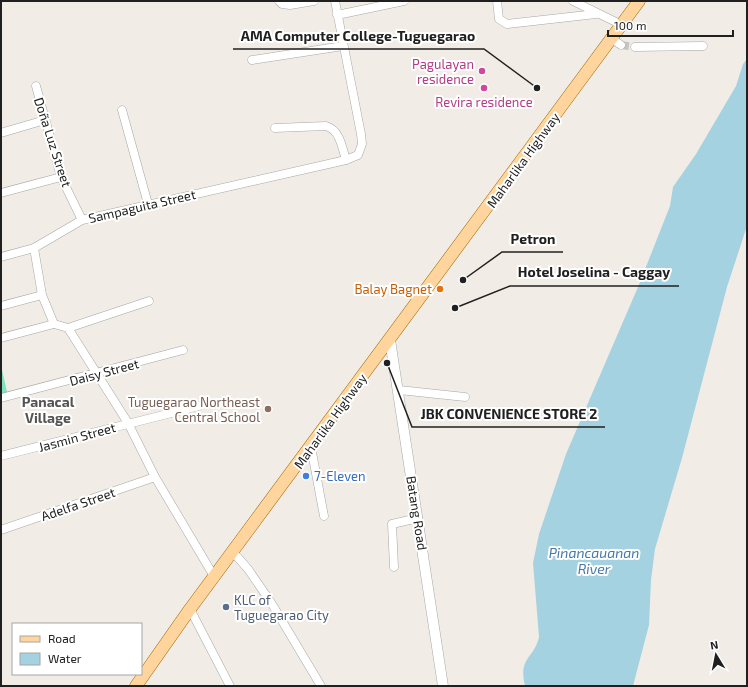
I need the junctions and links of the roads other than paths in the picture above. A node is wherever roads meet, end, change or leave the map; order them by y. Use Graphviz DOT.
graph roads {
  1 [pos="280,1"];
  2 [pos="314,1"];
  3 [pos="335,1"];
  4 [pos="404,1"];
  5 [pos="497,1"];
  6 [pos="573,1"];
  7 [pos="639,1"];
  8 [pos="596,14"];
  9 [pos="337,15"];
  10 [pos="622,25"];
  11 [pos="343,46"];
  12 [pos="703,46"];
  13 [pos="635,47"];
  14 [pos="252,60"];
  15 [pos="36,86"];
  16 [pos="122,110"];
  17 [pos="45,120"];
  18 [pos="275,128"];
  19 [pos="1,133"];
  20 [pos="346,160"];
  21 [pos="61,177"];
  22 [pos="1,193"];
  23 [pos="148,204"];
  24 [pos="82,220"];
  25 [pos="34,248"];
  26 [pos="1,257"];
  27 [pos="42,296"];
  28 [pos="149,301"];
  29 [pos="1,306"];
  30 [pos="54,324"];
  31 [pos="68,328"];
  32 [pos="1,338"];
  33 [pos="390,340"];
  34 [pos="183,350"];
  35 [pos="97,374"];
  36 [pos="398,390"];
  37 [pos="465,397"];
  38 [pos="1,398"];
  39 [pos="199,406"];
  40 [pos="128,423"];
  41 [pos="311,447"];
  42 [pos="1,456"];
  43 [pos="155,477"];
  44 [pos="324,516"];
  45 [pos="418,518"];
  46 [pos="1,530"];
  47 [pos="233,552"];
  48 [pos="394,567"];
  49 [pos="215,578"];
  50 [pos="190,609"];
  51 [pos="136,686"];
  52 [pos="230,686"];
  53 [pos="321,686"];
  54 [pos="443,686"];
  1 -- 2 [label="street"];
  3 -- 9 [label="street, Sampaguita Street"];
  4 -- 9 [label="street"];
  5 -- 8 [label="street"];
  6 -- 8 [label="street"];
  7 -- 10 [label="main road, Maharlika Highway"];
  8 -- 10 [label="street"];
  9 -- 11 [label="street, Sampaguita Street"];
  10 -- 33 [label="main road, Maharlika Highway"];
  11 -- 14 [label="street"];
  11 -- 20 [label="street, Sampaguita Street"];
  12 -- 13 [label="street"];
  15 -- 17 [label="street, Doña Luz Street"];
  16 -- 23 [label="street"];
  17 -- 19 [label="street"];
  17 -- 21 [label="street, Doña Luz Street"];
  18 -- 20 [label="street"];
  20 -- 23 [label="street, Sampaguita Street"];
  21 -- 22 [label="street"];
  21 -- 24 [label="street, Doña Luz Street"];
  23 -- 24 [label="street, Sampaguita Street"];
  24 -- 25 [label="street, Sampaguita Street"];
  25 -- 26 [label="street, Sampaguita Street"];
  25 -- 27 [label="street"];
  27 -- 29 [label="street"];
  27 -- 30 [label="street"];
  28 -- 31 [label="street"];
  30 -- 31 [label="street"];
  30 -- 32 [label="street"];
  31 -- 35 [label="street"];
  33 -- 36 [label="street, Batang Road"];
  33 -- 41 [label="main road, Maharlika Highway"];
  34 -- 35 [label="street, Daisy Street"];
  35 -- 38 [label="street, Daisy Street"];
  35 -- 40 [label="street"];
  36 -- 37 [label="street"];
  36 -- 45 [label="street, Batang Road"];
  39 -- 40 [label="street, Jasmin Street"];
  40 -- 42 [label="street, Jasmin Street"];
  40 -- 43 [label="street"];
  41 -- 44 [label="street"];
  41 -- 47 [label="main road, Maharlika Highway"];
  43 -- 46 [label="street, Adelfa Street"];
  43 -- 49 [label="street"];
  45 -- 48 [label="street"];
  45 -- 54 [label="street, Batang Road"];
  47 -- 49 [label="main road, Maharlika Highway"];
  47 -- 53 [label="street"];
  49 -- 50 [label="main road, Maharlika Highway"];
  50 -- 51 [label="main road, Maharlika Highway"];
  50 -- 52 [label="street"];
}
